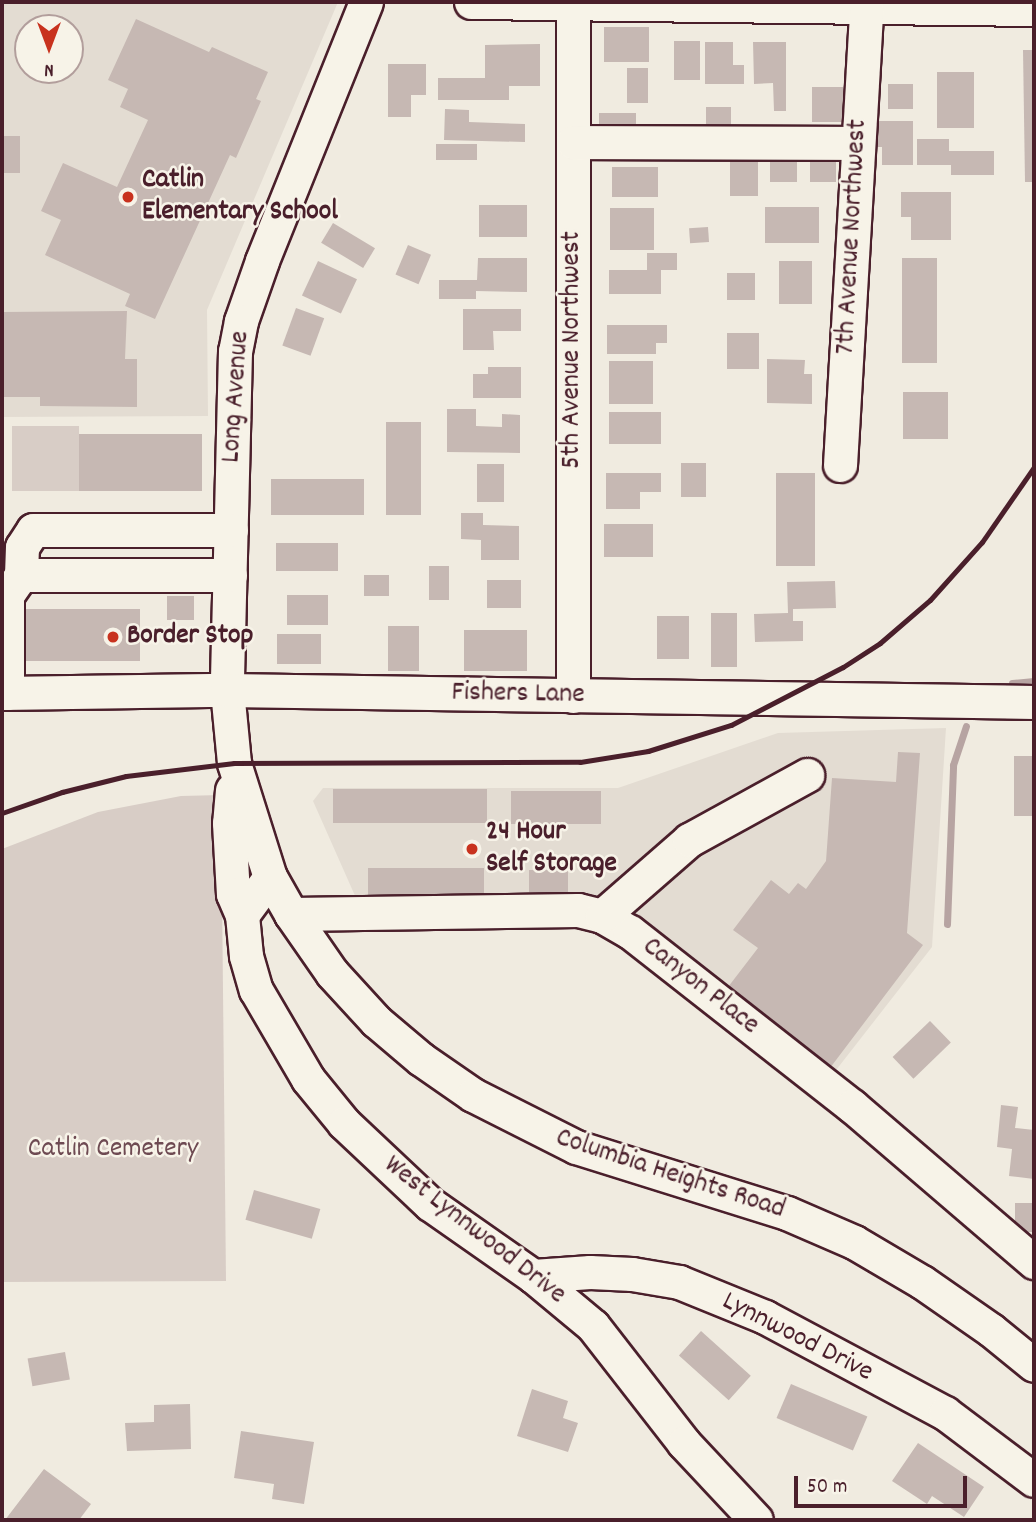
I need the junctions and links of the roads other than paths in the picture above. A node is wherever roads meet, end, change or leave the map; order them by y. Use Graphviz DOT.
graph roads {
  1 [pos="366,2"];
  2 [pos="471,2"];
  3 [pos="509,3"];
  4 [pos="573,4"];
  5 [pos="934,6"];
  6 [pos="866,9"];
  7 [pos="1034,9"];
  8 [pos="573,142"];
  9 [pos="859,143"];
  10 [pos="840,466"];
  11 [pos="231,530"];
  12 [pos="21,575"];
  13 [pos="230,575"];
  14 [pos="228,690"];
  15 [pos="4,693"];
  16 [pos="573,696"];
  17 [pos="1034,702"];
  18 [pos="234,763"];
  19 [pos="807,775"];
  20 [pos="270,877"];
  21 [pos="291,914"];
  22 [pos="242,915"];
  23 [pos="602,916"];
  24 [pos="1034,1262"];
  25 [pos="533,1276"];
  26 [pos="1034,1365"];
  27 [pos="1034,1480"];
  28 [pos="755,1520"];
  1 -- 11 [label="street, Long Avenue"];
  2 -- 3 [label="street"];
  3 -- 4 [label="street"];
  4 -- 6 [label="street"];
  4 -- 8 [label="street, 5th Avenue Northwest"];
  5 -- 6 [label="street"];
  5 -- 7 [label="street"];
  6 -- 9 [label="street, 7th Avenue Northwest"];
  8 -- 9 [label="street"];
  8 -- 16 [label="street, 5th Avenue Northwest"];
  9 -- 10 [label="street, 7th Avenue Northwest"];
  11 -- 12 [label="street"];
  11 -- 13 [label="street, Long Avenue"];
  12 -- 13 [label="street"];
  12 -- 15 [label="street"];
  13 -- 14 [label="street, Long Avenue"];
  14 -- 15 [label="street, Fishers Lane"];
  14 -- 16 [label="street, Fishers Lane"];
  14 -- 18 [label="street, Columbia Heights Road"];
  16 -- 17 [label="street, Fishers Lane"];
  18 -- 20 [label="street, Columbia Heights Road"];
  18 -- 22 [label="street, West Lynnwood Drive"];
  19 -- 23 [label="street"];
  20 -- 21 [label="street, Columbia Heights Road"];
  20 -- 22 [label="street"];
  21 -- 23 [label="street, Canyon Place"];
  21 -- 26 [label="street, Columbia Heights Road"];
  22 -- 25 [label="street, West Lynnwood Drive"];
  23 -- 24 [label="street, Canyon Place"];
  25 -- 27 [label="street, Lynnwood Drive"];
  25 -- 28 [label="street, West Lynnwood Drive"];
}
